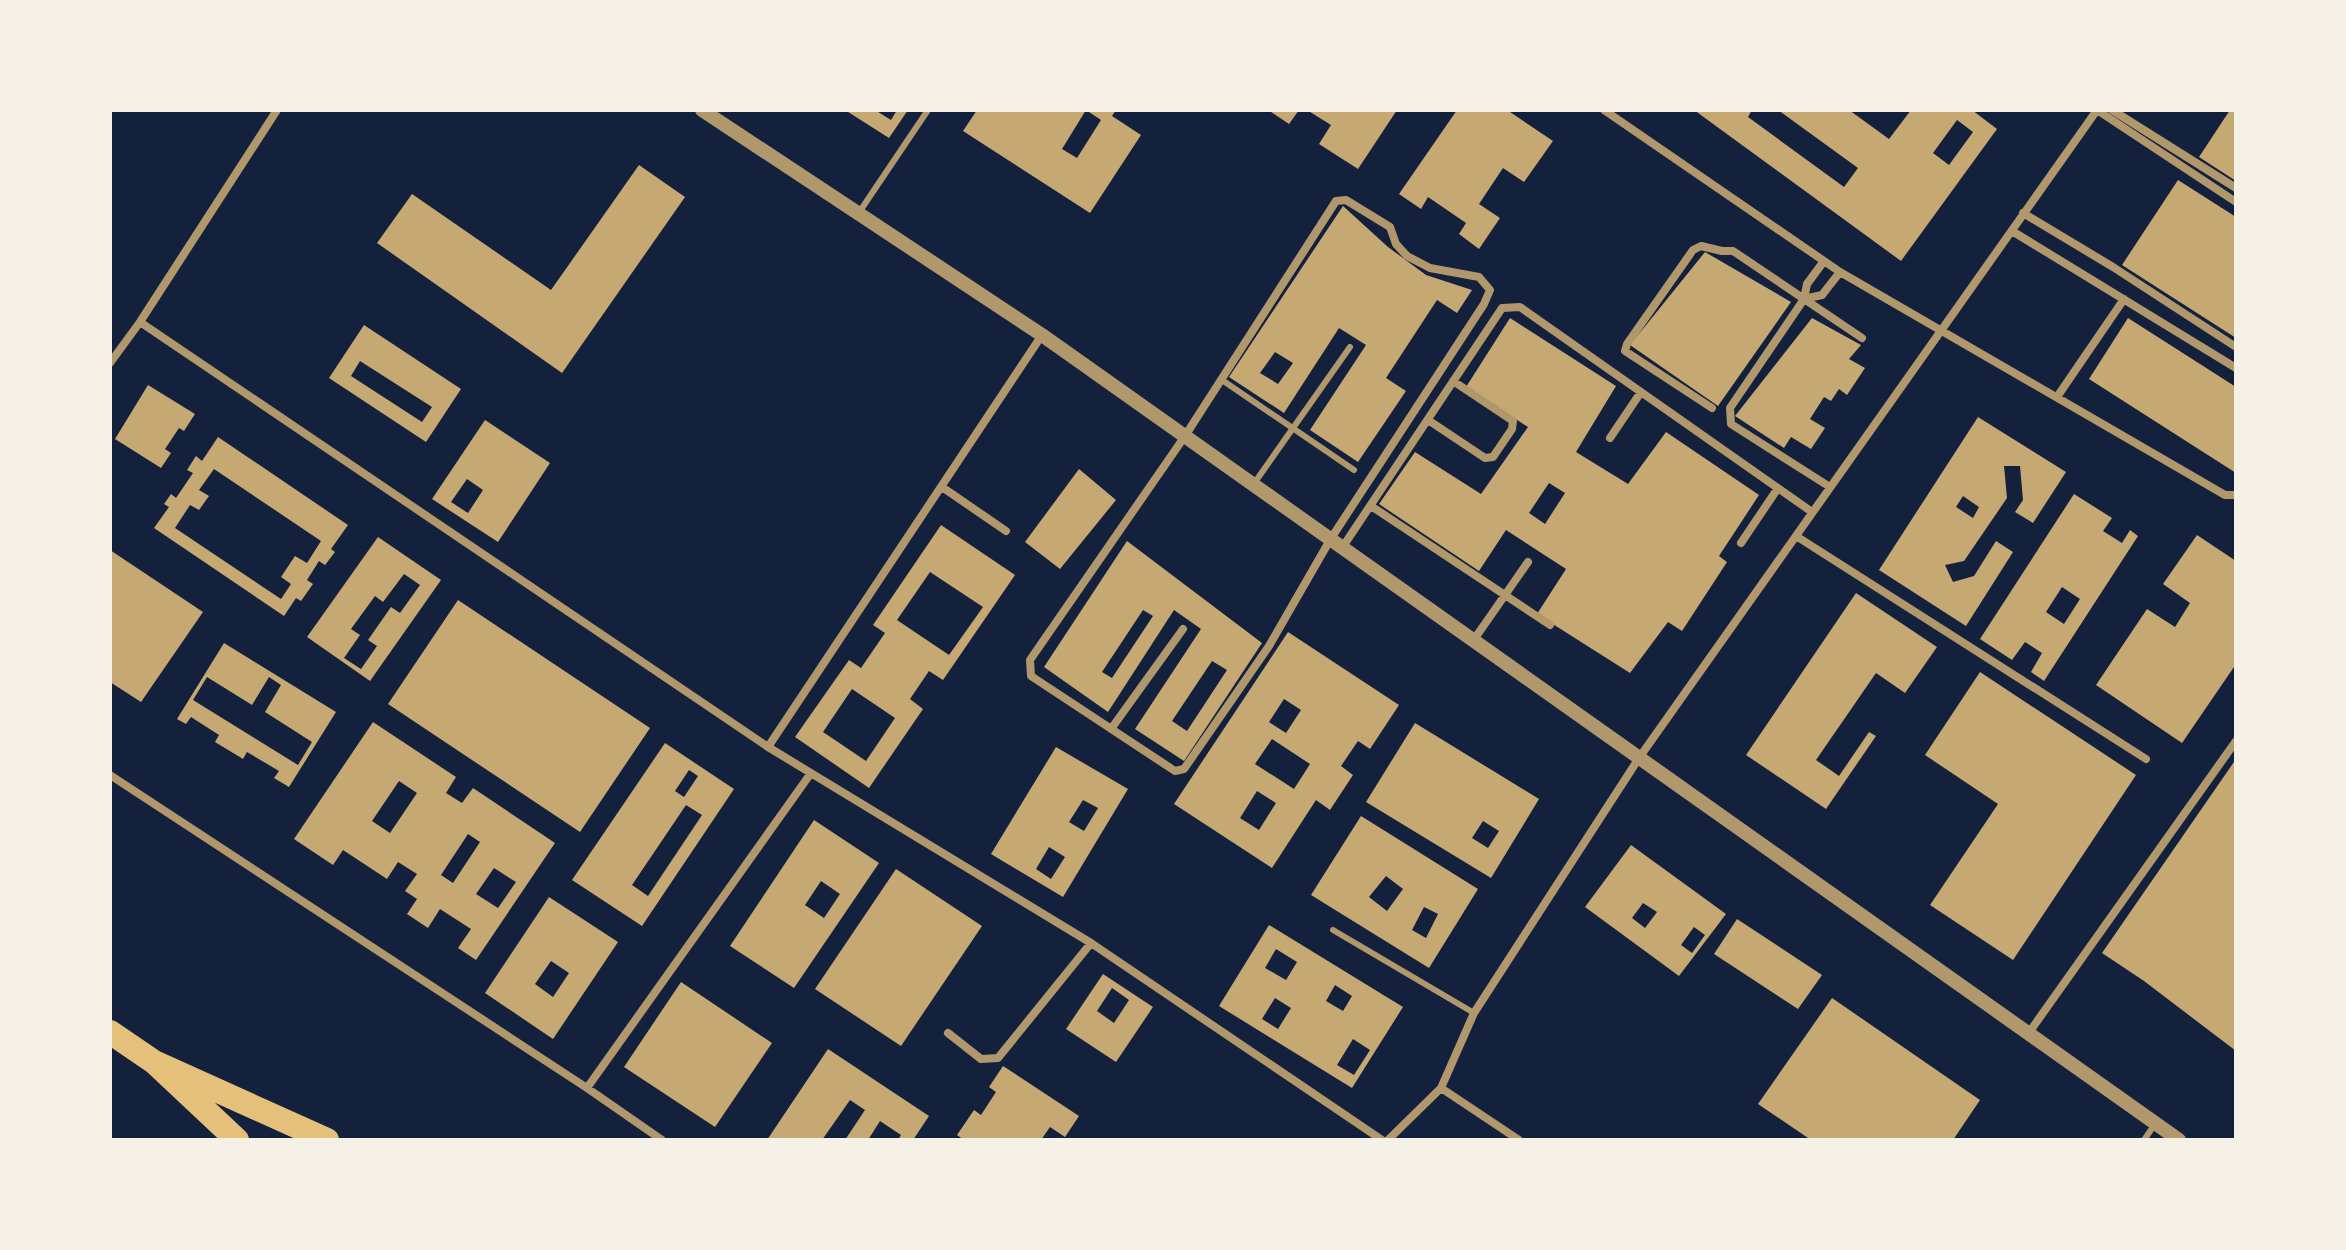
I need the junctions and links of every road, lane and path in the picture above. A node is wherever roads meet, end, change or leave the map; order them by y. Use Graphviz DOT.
graph roads {
  1 [pos="277,110"];
  2 [pos="702,110"];
  3 [pos="928,110"];
  4 [pos="1604,110"];
  5 [pos="2097,110"];
  6 [pos="2112,110"];
  7 [pos="2236,188"];
  8 [pos="2236,202"];
  9 [pos="2023,213"];
  10 [pos="858,214"];
  11 [pos="2012,231"];
  12 [pos="1824,261"];
  13 [pos="1840,272"];
  14 [pos="1804,299"];
  15 [pos="2124,299"];
  16 [pos="140,322"];
  17 [pos="1941,331"];
  18 [pos="1042,335"];
  19 [pos="1862,338"];
  20 [pos="1350,347"];
  21 [pos="2236,347"];
  22 [pos="110,363"];
  23 [pos="2236,368"];
  24 [pos="1222,380"];
  25 [pos="1453,381"];
  26 [pos="1641,392"];
  27 [pos="2057,397"];
  28 [pos="1712,408"];
  29 [pos="1428,420"];
  30 [pos="1293,428"];
  31 [pos="1185,436"];
  32 [pos="1610,438"];
  33 [pos="1354,470"];
  34 [pos="1253,485"];
  35 [pos="942,487"];
  36 [pos="1830,487"];
  37 [pos="1778,488"];
  38 [pos="2236,495"];
  39 [pos="1371,506"];
  40 [pos="1812,512"];
  41 [pos="1006,531"];
  42 [pos="1796,536"];
  43 [pos="1741,543"];
  44 [pos="1336,544"];
  45 [pos="1528,562"];
  46 [pos="1506,596"];
  47 [pos="1550,625"];
  48 [pos="1183,629"];
  49 [pos="1473,641"];
  50 [pos="1111,729"];
  51 [pos="2236,741"];
  52 [pos="768,747"];
  53 [pos="1639,758"];
  54 [pos="2146,759"];
  55 [pos="811,773"];
  56 [pos="110,775"];
  57 [pos="1333,930"];
  58 [pos="1091,943"];
  59 [pos="1474,1013"];
  60 [pos="110,1032"];
  61 [pos="948,1033"];
  62 [pos="2028,1034"];
  63 [pos="154,1062"];
  64 [pos="587,1088"];
  65 [pos="1441,1088"];
  66 [pos="2155,1124"];
  67 [pos="237,1140"];
  68 [pos="327,1140"];
  69 [pos="662,1140"];
  70 [pos="1382,1140"];
  71 [pos="1388,1140"];
  72 [pos="1519,1140"];
  73 [pos="2144,1140"];
  74 [pos="2179,1140"];
  1 -- 16 [label="street"];
  2 -- 10 [label="street"];
  3 -- 10 [label="lane"];
  4 -- 12 [label="street"];
  5 -- 8 [label="street"];
  5 -- 9 [label="street"];
  6 -- 7 [label="street"];
  9 -- 11 [label="street"];
  9 -- 21 [label="street"];
  10 -- 18 [label="street"];
  11 -- 15 [label="street"];
  11 -- 17 [label="street"];
  12 -- 13 [label="street"];
  12 -- 14 [label="street"];
  13 -- 14 [label="street"];
  13 -- 17 [label="street"];
  14 -- 19 [label="street"];
  14 -- 28 [label="street"];
  14 -- 36 [label="street"];
  15 -- 23 [label="street"];
  15 -- 27 [label="street"];
  16 -- 22 [label="street"];
  16 -- 52 [label="street"];
  17 -- 27 [label="street"];
  17 -- 36 [label="street"];
  18 -- 31 [label="street"];
  18 -- 35 [label="street"];
  20 -- 30 [label="lane"];
  24 -- 30 [label="lane"];
  24 -- 31 [label="street"];
  24 -- 44 [label="street"];
  25 -- 26 [label="street"];
  25 -- 29 [label="street"];
  25 -- 29 [label="street"];
  26 -- 32 [label="street"];
  26 -- 37 [label="street"];
  27 -- 38 [label="street"];
  29 -- 39 [label="street"];
  30 -- 33 [label="lane"];
  30 -- 34 [label="lane"];
  31 -- 34 [label="street"];
  31 -- 50 [label="street"];
  34 -- 44 [label="street"];
  35 -- 41 [label="street"];
  35 -- 52 [label="street"];
  36 -- 40 [label="street"];
  37 -- 40 [label="street"];
  37 -- 43 [label="street"];
  39 -- 44 [label="street"];
  39 -- 46 [label="street"];
  40 -- 42 [label="street"];
  42 -- 53 [label="street"];
  42 -- 54 [label="street"];
  44 -- 49 [label="street"];
  44 -- 50 [label="street"];
  45 -- 46 [label="street"];
  46 -- 47 [label="street"];
  46 -- 49 [label="street"];
  48 -- 50 [label="street"];
  49 -- 53 [label="street"];
  51 -- 62 [label="street"];
  52 -- 55 [label="street"];
  53 -- 59 [label="street"];
  53 -- 62 [label="street"];
  55 -- 58 [label="street"];
  55 -- 64 [label="street"];
  56 -- 64 [label="street"];
  57 -- 59 [label="lane"];
  58 -- 61 [label="street"];
  58 -- 70 [label="street"];
  59 -- 65 [label="street"];
  60 -- 63 [label="highway"];
  62 -- 66 [label="street"];
  63 -- 67 [label="highway"];
  63 -- 68 [label="highway"];
  64 -- 69 [label="street"];
  65 -- 71 [label="street"];
  65 -- 72 [label="street"];
  66 -- 73 [label="lane"];
  66 -- 74 [label="street"];
}
